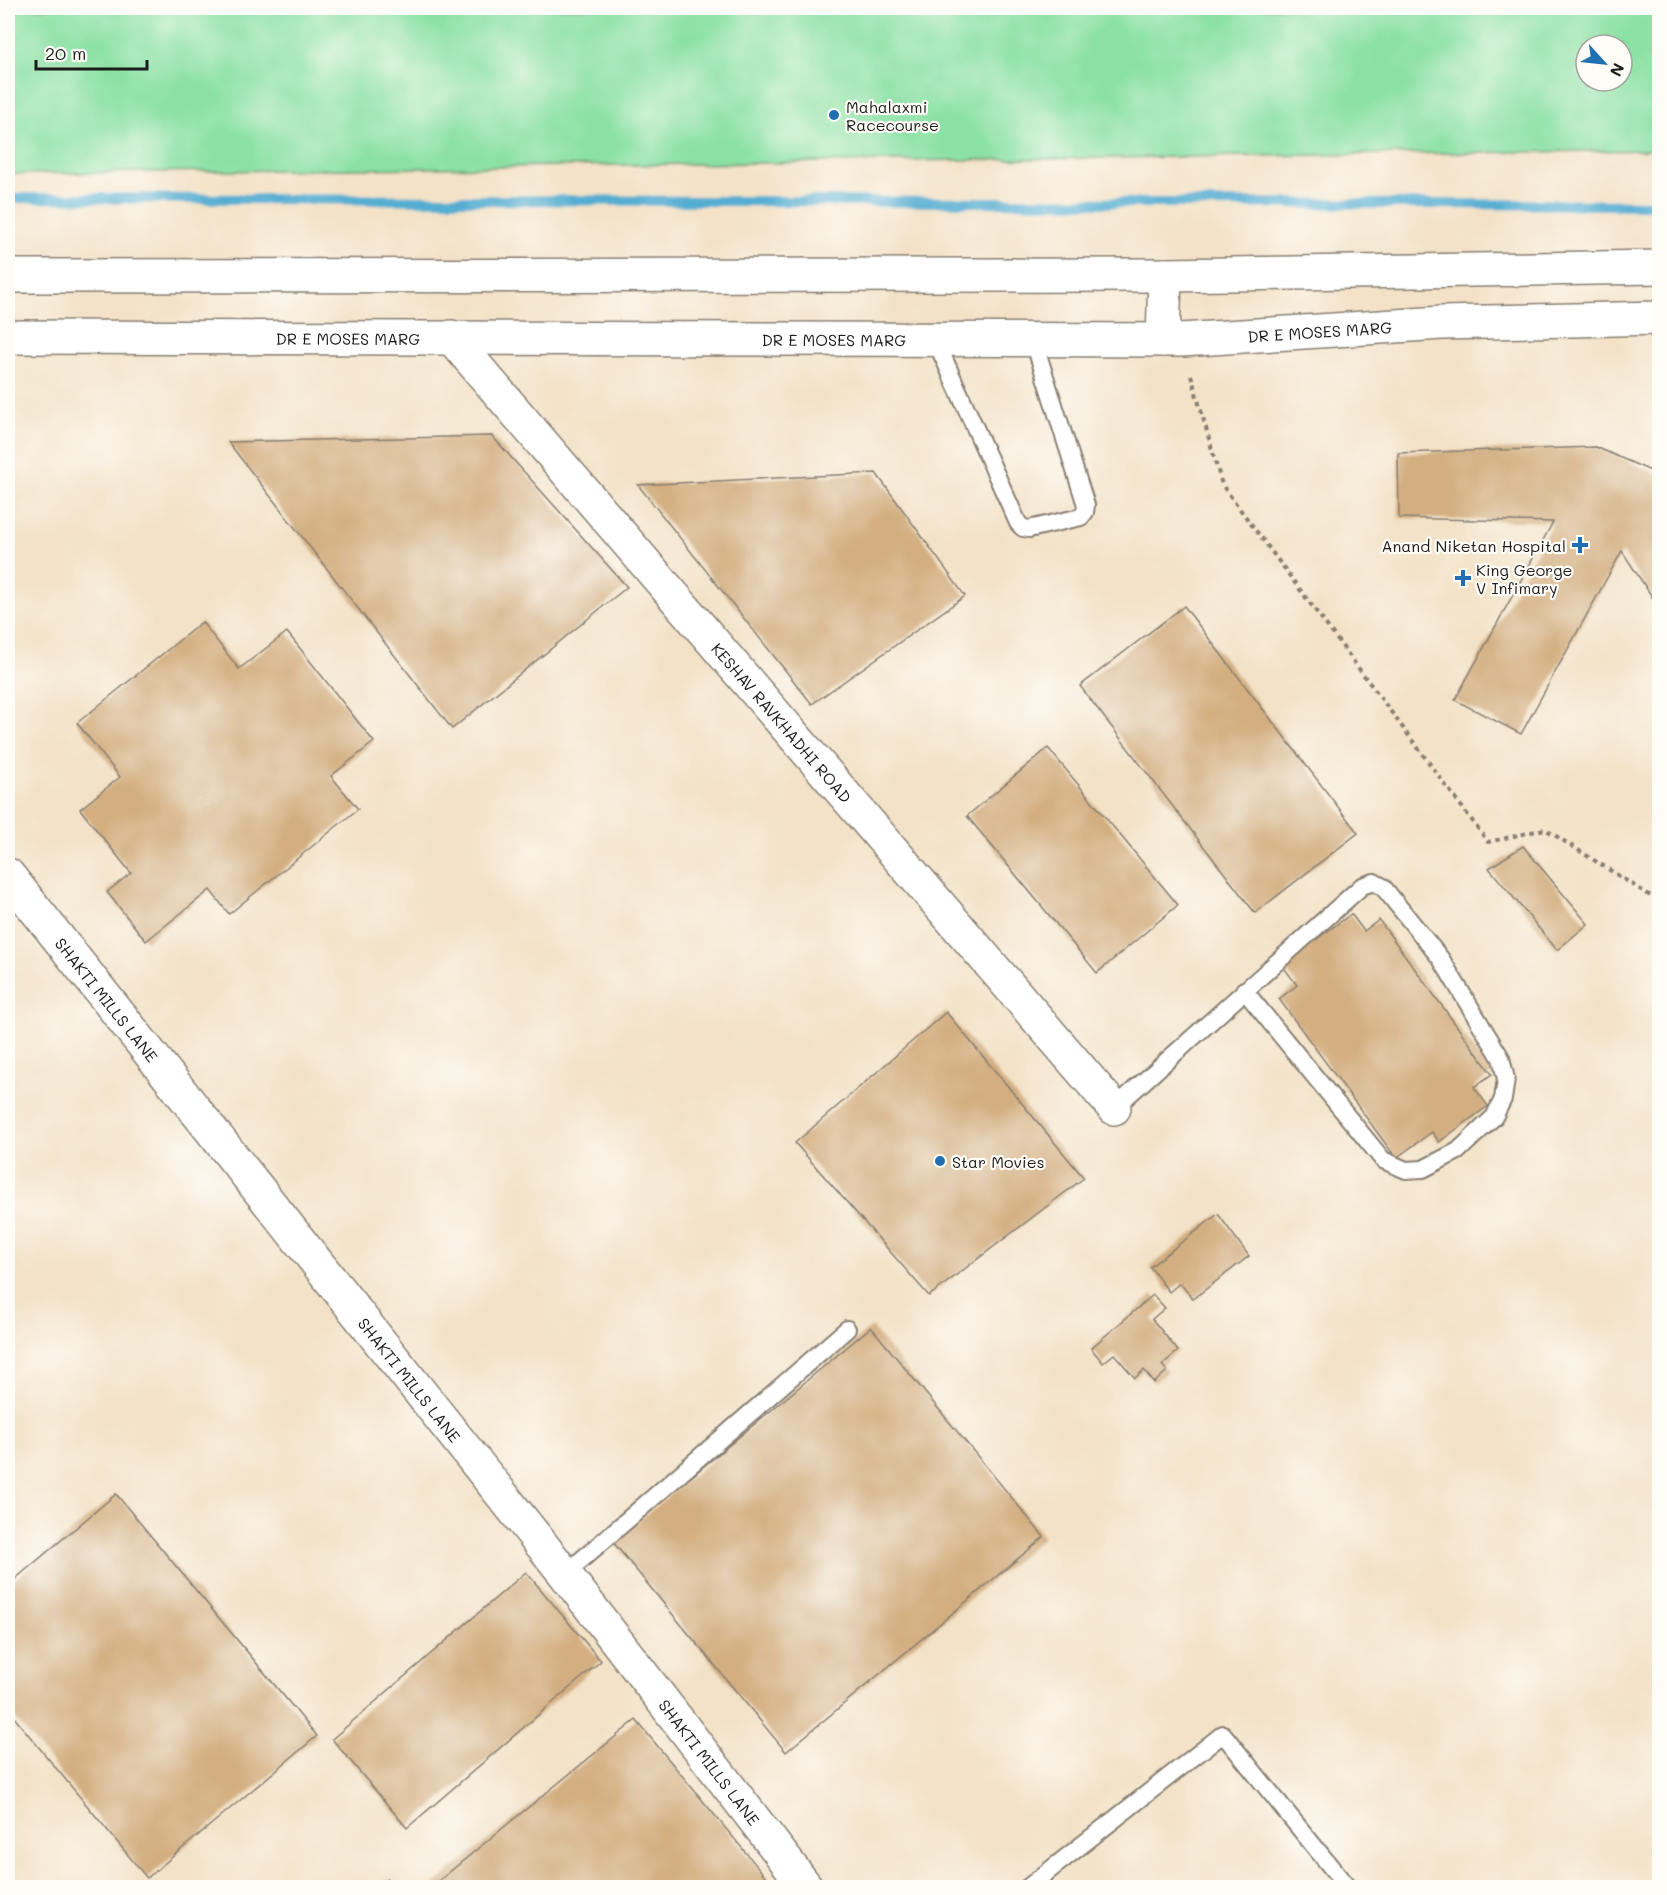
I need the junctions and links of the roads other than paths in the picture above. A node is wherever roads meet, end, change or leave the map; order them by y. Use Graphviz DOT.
graph roads {
  1 [pos="1659,267"];
  2 [pos="1165,275"];
  3 [pos="8,276"];
  4 [pos="1659,318"];
  5 [pos="8,337"];
  6 [pos="451,337"];
  7 [pos="935,339"];
  8 [pos="1033,339"];
  9 [pos="1172,340"];
  10 [pos="8,875"];
  11 [pos="1244,990"];
  12 [pos="1114,1108"];
  13 [pos="847,1329"];
  14 [pos="565,1574"];
  15 [pos="807,1887"];
  16 [pos="1027,1887"];
  17 [pos="1348,1887"];
  1 -- 2 [label="main road"];
  2 -- 3 [label="main road"];
  2 -- 9 [label="main road"];
  4 -- 9 [label="main road, DR E MOSES MARG"];
  5 -- 6 [label="main road, DR E MOSES MARG"];
  6 -- 7 [label="main road, DR E MOSES MARG"];
  6 -- 12 [label="main road, KESHAV RAVKHADHI ROAD"];
  7 -- 8 [label="main road, DR E MOSES MARG"];
  7 -- 8 [label="lane"];
  8 -- 9 [label="main road, DR E MOSES MARG"];
  10 -- 14 [label="main road, SHAKTI MILLS LANE"];
  11 -- 11 [label="lane"];
  11 -- 12 [label="lane"];
  13 -- 14 [label="lane"];
  14 -- 15 [label="main road, SHAKTI MILLS LANE"];
  16 -- 17 [label="lane"];
}
